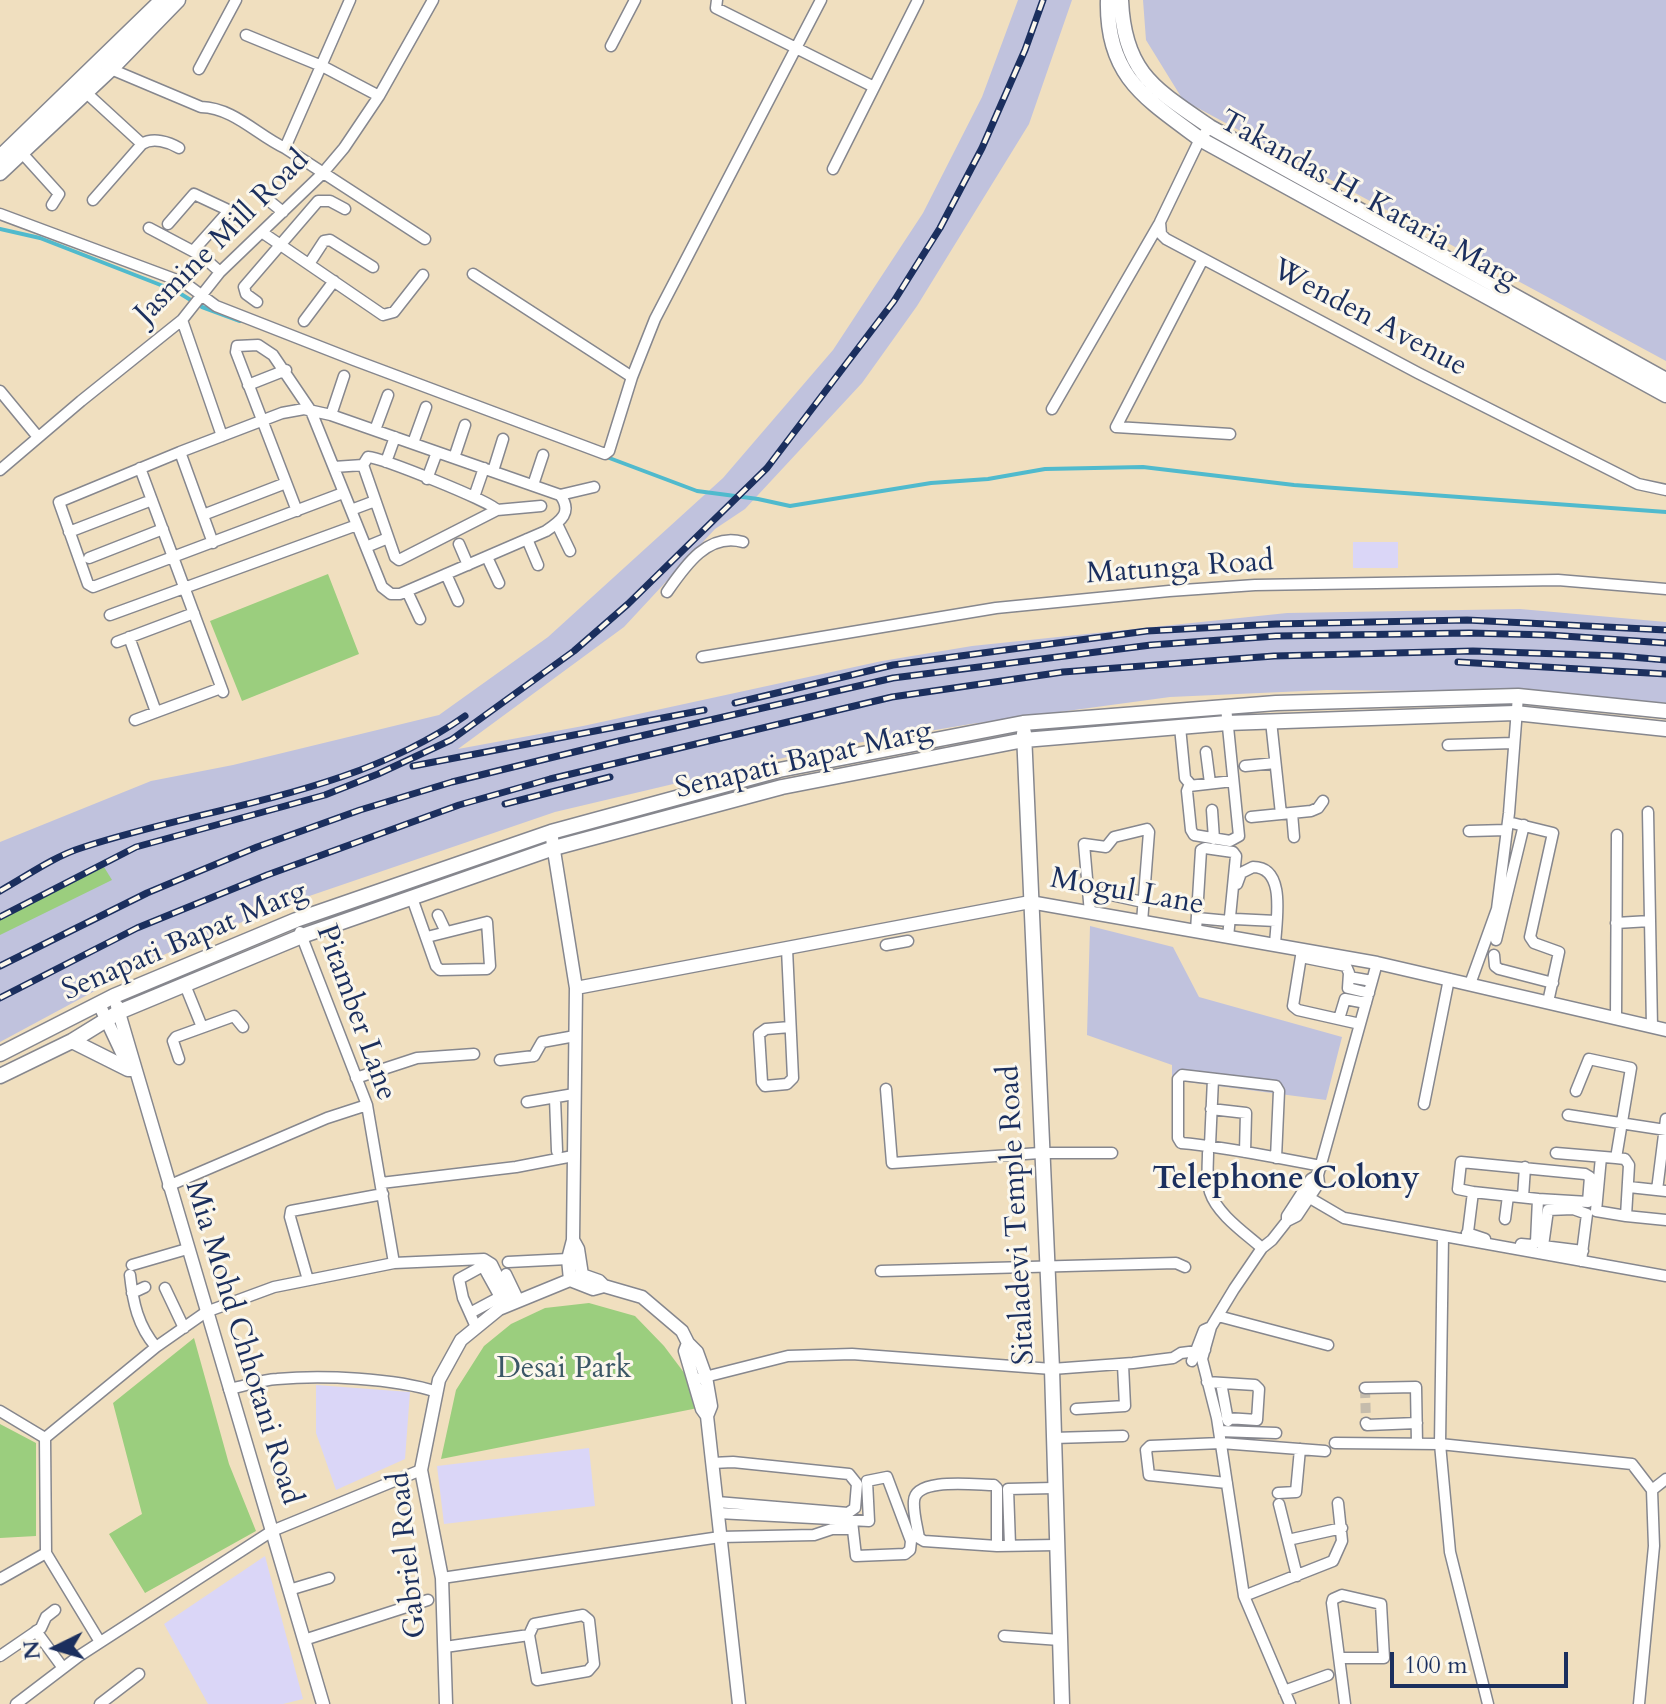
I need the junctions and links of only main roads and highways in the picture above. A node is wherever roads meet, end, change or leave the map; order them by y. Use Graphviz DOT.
graph roads {
  1 [pos="162,0"];
  2 [pos="178,0"];
  3 [pos="1108,0"];
  4 [pos="1121,0"];
  5 [pos="1122,52"];
  6 [pos="104,66"];
  7 [pos="80,88"];
  8 [pos="0,157"];
  9 [pos="0,173"];
  10 [pos="1642,374"];
  11 [pos="1666,380"];
  12 [pos="1666,395"];
  13 [pos="1415,699"];
  14 [pos="1309,702"];
  15 [pos="1666,711"];
  16 [pos="1227,715"];
  17 [pos="1416,716"];
  18 [pos="1310,720"];
  19 [pos="1023,723"];
  20 [pos="1666,729"];
  21 [pos="1024,740"];
  22 [pos="929,742"];
  23 [pos="932,758"];
  24 [pos="720,786"];
  25 [pos="725,803"];
  26 [pos="629,811"];
  27 [pos="633,827"];
  28 [pos="204,959"];
  29 [pos="210,974"];
  30 [pos="72,1041"];
  31 [pos="0,1054"];
  32 [pos="132,1072"];
  33 [pos="0,1076"];
  34 [pos="1062,1704"];
  1 -- 6 [label="main road"];
  2 -- 6 [label="main road"];
  3 -- 5 [label="main road, Takandas H. Kataria Marg"];
  4 -- 5 [label="main road, Takandas H. Kataria Marg"];
  5 -- 10 [label="main road, Takandas H. Kataria Marg"];
  5 -- 10 [label="main road, Takandas H. Kataria Marg"];
  6 -- 7 [label="main road"];
  7 -- 8 [label="main road"];
  7 -- 9 [label="main road"];
  10 -- 11 [label="main road, Takandas H. Kataria Marg"];
  10 -- 12 [label="main road, Takandas H. Kataria Marg"];
  13 -- 14 [label="main road, Senapati Bapat Marg"];
  13 -- 15 [label="main road, Senapati Bapat Marg"];
  13 -- 17 [label="main road"];
  14 -- 16 [label="main road, Senapati Bapat Marg"];
  14 -- 18 [label="main road"];
  16 -- 18 [label="main road, Senapati Bapat Marg"];
  16 -- 19 [label="main road, Senapati Bapat Marg"];
  16 -- 21 [label="main road, Senapati Bapat Marg"];
  17 -- 18 [label="main road, Senapati Bapat Marg"];
  17 -- 20 [label="main road, Senapati Bapat Marg"];
  19 -- 21 [label="main road, Sitaladevi Temple Road"];
  19 -- 22 [label="main road, Senapati Bapat Marg"];
  21 -- 23 [label="main road, Senapati Bapat Marg"];
  21 -- 34 [label="main road, Sitaladevi Temple Road"];
  22 -- 23 [label="main road"];
  22 -- 24 [label="main road, Senapati Bapat Marg"];
  23 -- 25 [label="main road, Senapati Bapat Marg"];
  24 -- 25 [label="main road"];
  24 -- 26 [label="main road, Senapati Bapat Marg"];
  25 -- 27 [label="main road, Senapati Bapat Marg"];
  26 -- 27 [label="main road"];
  26 -- 28 [label="main road, Senapati Bapat Marg"];
  27 -- 29 [label="main road, Senapati Bapat Marg"];
  28 -- 29 [label="main road"];
  28 -- 31 [label="main road, Senapati Bapat Marg"];
  29 -- 30 [label="main road, Senapati Bapat Marg"];
  30 -- 32 [label="main road"];
  30 -- 33 [label="main road, Senapati Bapat Marg"];
}
